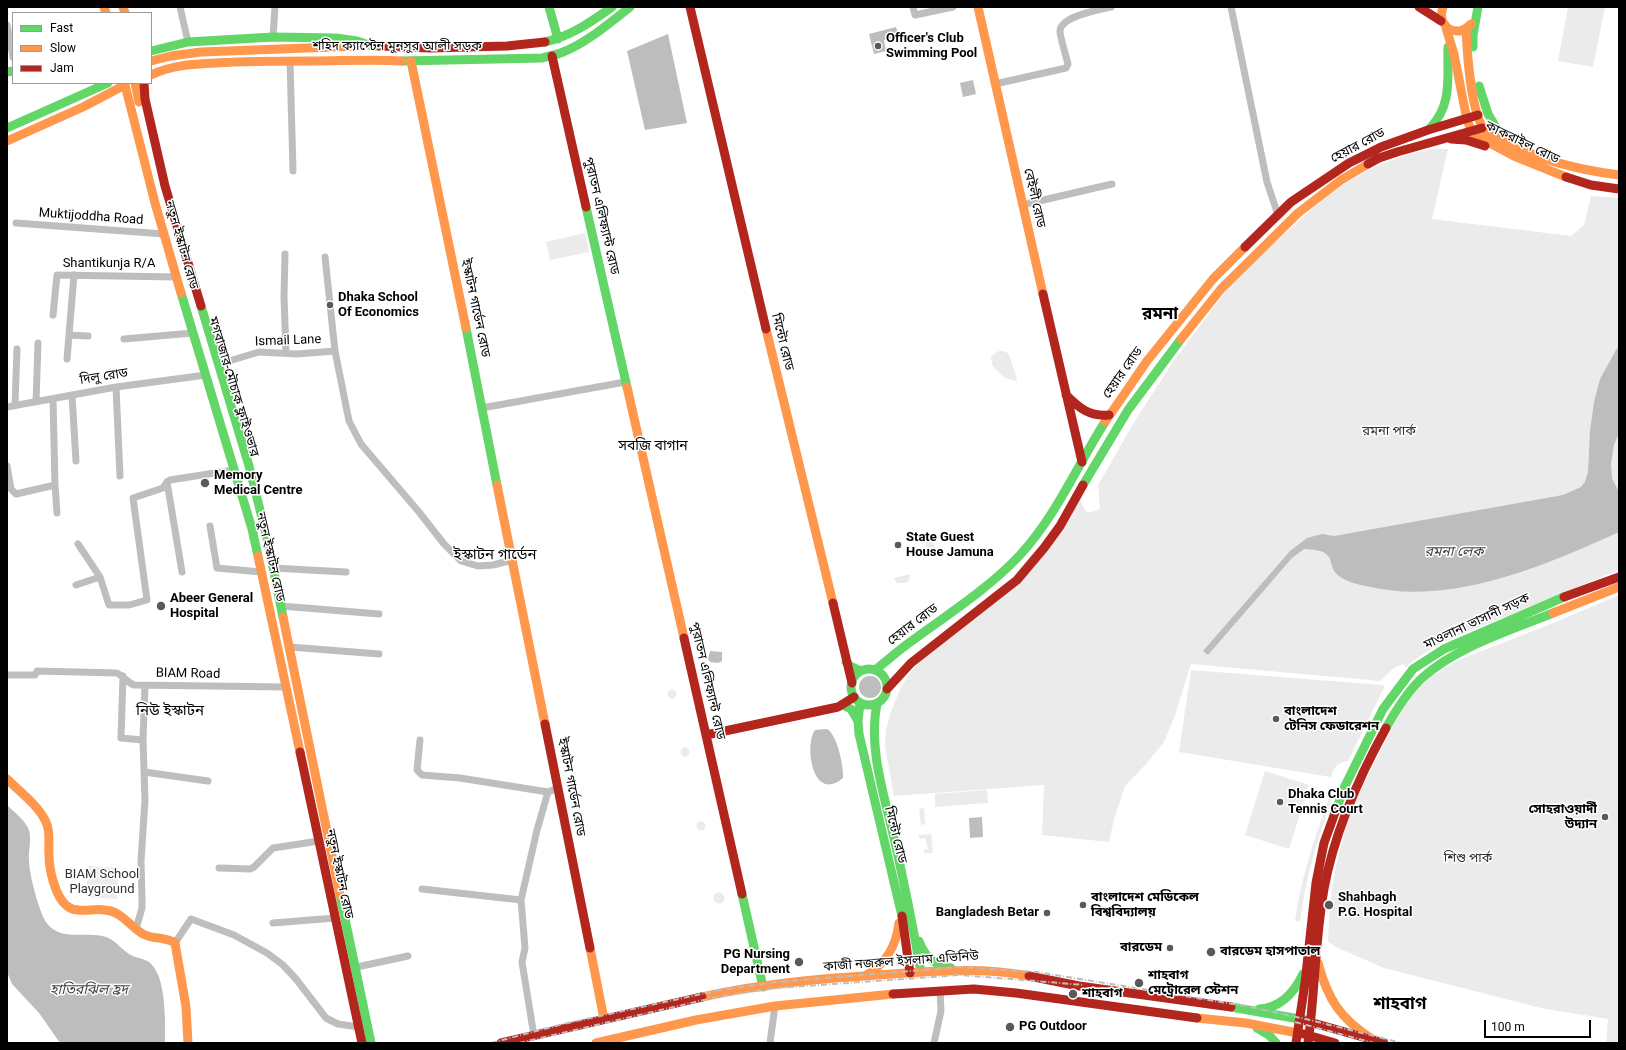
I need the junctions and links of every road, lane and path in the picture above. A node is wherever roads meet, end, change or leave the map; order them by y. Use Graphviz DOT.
graph roads {
  1 [pos="180,7"];
  2 [pos="275,7"];
  3 [pos="549,7"];
  4 [pos="612,7"];
  5 [pos="630,7"];
  6 [pos="690,7"];
  7 [pos="913,7"];
  8 [pos="953,7"];
  9 [pos="978,7"];
  10 [pos="1111,7"];
  11 [pos="1231,7"];
  12 [pos="1419,7"];
  13 [pos="1443,7"];
  14 [pos="1471,7"];
  15 [pos="1478,7"];
  16 [pos="1443,24"];
  17 [pos="7,25"];
  18 [pos="1471,25"];
  19 [pos="273,37"];
  20 [pos="558,39"];
  21 [pos="1449,39"];
  22 [pos="188,42"];
  23 [pos="372,46"];
  24 [pos="152,51"];
  25 [pos="341,51"];
  26 [pos="12,52"];
  27 [pos="552,56"];
  28 [pos="370,58"];
  29 [pos="290,60"];
  30 [pos="152,61"];
  31 [pos="411,62"];
  32 [pos="191,64"];
  33 [pos="152,71"];
  34 [pos="152,75"];
  35 [pos="123,84"];
  36 [pos="124,84"];
  37 [pos="125,84"];
  38 [pos="125,84"];
  39 [pos="128,84"];
  40 [pos="135,84"];
  41 [pos="140,84"];
  42 [pos="142,84"];
  43 [pos="995,84"];
  44 [pos="96,85"];
  45 [pos="114,91"];
  46 [pos="128,97"];
  47 [pos="1478,115"];
  48 [pos="1467,118"];
  49 [pos="7,120"];
  50 [pos="7,128"];
  51 [pos="1482,128"];
  52 [pos="1428,130"];
  53 [pos="1470,131"];
  54 [pos="7,136"];
  55 [pos="1441,139"];
  56 [pos="7,141"];
  57 [pos="1506,142"];
  58 [pos="1514,156"];
  59 [pos="293,171"];
  60 [pos="1619,175"];
  61 [pos="1112,184"];
  62 [pos="1619,189"];
  63 [pos="1022,205"];
  64 [pos="1278,215"];
  65 [pos="16,224"];
  66 [pos="164,234"];
  67 [pos="1242,250"];
  68 [pos="285,254"];
  69 [pos="325,257"];
  70 [pos="1251,260"];
  71 [pos="191,274"];
  72 [pos="74,275"];
  73 [pos="177,277"];
  74 [pos="54,315"];
  75 [pos="193,333"];
  76 [pos="69,335"];
  77 [pos="88,336"];
  78 [pos="124,339"];
  79 [pos="38,343"];
  80 [pos="17,349"];
  81 [pos="335,351"];
  82 [pos="286,352"];
  83 [pos="68,359"];
  84 [pos="219,364"];
  85 [pos="206,374"];
  86 [pos="625,382"];
  87 [pos="116,387"];
  88 [pos="72,395"];
  89 [pos="1066,395"];
  90 [pos="53,399"];
  91 [pos="36,402"];
  92 [pos="15,405"];
  93 [pos="7,407"];
  94 [pos="482,408"];
  95 [pos="1109,415"];
  96 [pos="76,461"];
  97 [pos="1082,462"];
  98 [pos="7,466"];
  99 [pos="234,470"];
  100 [pos="120,476"];
  101 [pos="167,482"];
  102 [pos="55,485"];
  103 [pos="57,513"];
  104 [pos="210,526"];
  105 [pos="252,528"];
  106 [pos="78,544"];
  107 [pos="270,552"];
  108 [pos="257,553"];
  109 [pos="512,560"];
  110 [pos="273,568"];
  111 [pos="182,572"];
  112 [pos="261,572"];
  113 [pos="346,572"];
  114 [pos="100,577"];
  115 [pos="1619,577"];
  116 [pos="76,585"];
  117 [pos="1619,587"];
  118 [pos="281,606"];
  119 [pos="379,614"];
  120 [pos="290,647"];
  121 [pos="379,654"];
  122 [pos="846,662"];
  123 [pos="875,670"];
  124 [pos="861,671"];
  125 [pos="7,675"];
  126 [pos="122,676"];
  127 [pos="852,682"];
  128 [pos="145,686"];
  129 [pos="285,688"];
  130 [pos="887,689"];
  131 [pos="300,700"];
  132 [pos="857,700"];
  133 [pos="877,703"];
  134 [pos="842,705"];
  135 [pos="858,721"];
  136 [pos="706,735"];
  137 [pos="143,740"];
  138 [pos="420,740"];
  139 [pos="144,772"];
  140 [pos="7,779"];
  141 [pos="208,781"];
  142 [pos="558,788"];
  143 [pos="548,792"];
  144 [pos="319,841"];
  145 [pos="219,868"];
  146 [pos="338,876"];
  147 [pos="327,878"];
  148 [pos="422,889"];
  149 [pos="521,900"];
  150 [pos="909,907"];
  151 [pos="900,909"];
  152 [pos="140,915"];
  153 [pos="335,918"];
  154 [pos="129,922"];
  155 [pos="273,923"];
  156 [pos="136,929"];
  157 [pos="175,943"];
  158 [pos="408,956"];
  159 [pos="1313,957"];
  160 [pos="357,967"];
  161 [pos="959,970"];
  162 [pos="864,976"];
  163 [pos="916,981"];
  164 [pos="763,987"];
  165 [pos="940,990"];
  166 [pos="775,1006"];
  167 [pos="1248,1009"];
  168 [pos="366,1014"];
  169 [pos="604,1019"];
  170 [pos="1246,1023"];
  171 [pos="359,1028"];
  172 [pos="1305,1029"];
  173 [pos="534,1036"];
  174 [pos="1372,1039"];
  175 [pos="188,1043"];
  176 [pos="362,1043"];
  177 [pos="372,1043"];
  178 [pos="376,1043"];
  179 [pos="501,1043"];
  180 [pos="596,1043"];
  181 [pos="770,1043"];
  182 [pos="934,1043"];
  183 [pos="1276,1043"];
  184 [pos="1296,1043"];
  185 [pos="1335,1043"];
  186 [pos="1384,1043"];
  1 -- 22 [label="street"];
  2 -- 19 [label="street"];
  3 -- 20 [label="main road"];
  4 -- 20 [label="main road, শহিদ ক্যাপ্টেন মুনসুর আলী সড়ক"];
  5 -- 27 [label="main road, শহিদ ক্যাপ্টেন মুনসুর আলী সড়ক"];
  6 -- 122 [label="main road, মিন্টো রোড"];
  7 -- 8 [label="street"];
  9 -- 43 [label="main road, বেইলী রোড"];
  10 -- 43 [label="street"];
  11 -- 64 [label="street"];
  12 -- 16 [label="main road"];
  13 -- 16 [label="main road"];
  14 -- 18 [label="main road"];
  15 -- 18 [label="main road"];
  16 -- 18 [label="main road"];
  16 -- 21 [label="main road, কাকরাইল রোড"];
  17 -- 26 [label="street"];
  18 -- 47 [label="main road, কাকরাইল রোড"];
  18 -- 57 [label="main road"];
  19 -- 22 [label="main road, শহিদ ক্যাপ্টেন মুনসুর আলী সড়ক"];
  19 -- 23 [label="main road, শহিদ ক্যাপ্টেন মুনসুর আলী সড়ক"];
  20 -- 23 [label="main road, শহিদ ক্যাপ্টেন মুনসুর আলী সড়ক"];
  21 -- 48 [label="main road, কাকরাইল রোড"];
  21 -- 52 [label="main road"];
  22 -- 24 [label="main road, শহিদ ক্যাপ্টেন মুনসুর আলী সড়ক"];
  22 -- 32 [label="main road"];
  23 -- 25 [label="main road"];
  25 -- 28 [label="main road"];
  25 -- 30 [label="main road"];
  25 -- 33 [label="main road"];
  27 -- 31 [label="main road, শহিদ ক্যাপ্টেন মুনসুর আলী সড়ক"];
  27 -- 86 [label="main road, পুরাতন এলিফ্যান্ট রোড"];
  28 -- 29 [label="main road, শহিদ ক্যাপ্টেন মুনসুর আলী সড়ক"];
  28 -- 31 [label="main road, শহিদ ক্যাপ্টেন মুনসুর আলী সড়ক"];
  29 -- 32 [label="main road, শহিদ ক্যাপ্টেন মুনসুর আলী সড়ক"];
  29 -- 59 [label="street"];
  31 -- 94 [label="main road, ইস্কাটন গার্ডেন রোড"];
  32 -- 34 [label="main road, শহিদ ক্যাপ্টেন মুনসুর আলী সড়ক"];
  35 -- 54 [label="main road"];
  36 -- 45 [label="main road"];
  37 -- 46 [label="main road, নতুন ইস্কাটন রোড"];
  38 -- 105 [label="main road"];
  39 -- 41 [label="main road"];
  40 -- 131 [label="main road, মগবাজার-মৌচাক ফ্লাইওভার"];
  42 -- 71 [label="main road, নতুন ইস্কাটন রোড"];
  43 -- 63 [label="main road, বেইলী রোড"];
  44 -- 49 [label="main road"];
  44 -- 50 [label="main road"];
  45 -- 46 [label="main road"];
  45 -- 56 [label="main road"];
  46 -- 66 [label="main road, নতুন ইস্কাটন রোড"];
  47 -- 48 [label="main road, হেয়ার রোড"];
  47 -- 51 [label="main road, কাকরাইল রোড"];
  48 -- 52 [label="main road, হেয়ার রোড"];
  48 -- 53 [label="main road, কাকরাইল রোড"];
  51 -- 53 [label="main road"];
  51 -- 57 [label="main road, কাকরাইল রোড"];
  52 -- 64 [label="main road, হেয়ার রোড"];
  53 -- 55 [label="main road"];
  53 -- 58 [label="main road, কাকরাইল রোড"];
  55 -- 58 [label="main road"];
  55 -- 70 [label="main road"];
  57 -- 60 [label="main road, কাকরাইল রোড"];
  58 -- 62 [label="main road, কাকরাইল রোড"];
  61 -- 63 [label="street"];
  63 -- 89 [label="main road, বেইলী রোড"];
  64 -- 67 [label="main road, হেয়ার রোড"];
  65 -- 66 [label="street, Muktijoddha Road"];
  66 -- 73 [label="main road, নতুন ইস্কাটন রোড"];
  67 -- 70 [label="main road"];
  67 -- 95 [label="main road, হেয়ার রোড"];
  68 -- 82 [label="street"];
  69 -- 81 [label="street"];
  70 -- 130 [label="main road"];
  71 -- 73 [label="main road"];
  71 -- 84 [label="main road, নতুন ইস্কাটন রোড"];
  72 -- 73 [label="street, Shantikunja R/A"];
  72 -- 74 [label="street, Shantikunja R/A"];
  72 -- 76 [label="street"];
  73 -- 75 [label="main road, নতুন ইস্কাটন রোড"];
  75 -- 78 [label="street"];
  75 -- 85 [label="main road, নতুন ইস্কাটন রোড"];
  76 -- 77 [label="street"];
  76 -- 83 [label="street"];
  79 -- 91 [label="street"];
  80 -- 92 [label="street"];
  81 -- 82 [label="street, Ismail Lane"];
  81 -- 109 [label="street"];
  82 -- 84 [label="street, Ismail Lane"];
  84 -- 107 [label="main road, নতুন ইস্কাটন রোড"];
  85 -- 87 [label="street, দিলু রোড"];
  85 -- 99 [label="main road, নতুন ইস্কাটন রোড"];
  86 -- 94 [label="street"];
  86 -- 136 [label="main road, পুরাতন এলিফ্যান্ট রোড"];
  87 -- 88 [label="street, দিলু রোড"];
  87 -- 100 [label="street"];
  88 -- 90 [label="street, দিলু রোড"];
  88 -- 96 [label="street"];
  89 -- 95 [label="main road"];
  89 -- 97 [label="main road, বেইলী রোড"];
  90 -- 91 [label="street, দিলু রোড"];
  90 -- 102 [label="street"];
  91 -- 92 [label="street, দিলু রোড"];
  92 -- 93 [label="street, দিলু রোড"];
  94 -- 109 [label="main road, ইস্কাটন গার্ডেন রোড"];
  95 -- 97 [label="main road, হেয়ার রোড"];
  97 -- 123 [label="main road, হেয়ার রোড"];
  98 -- 102 [label="street"];
  99 -- 101 [label="street"];
  99 -- 105 [label="main road, নতুন ইস্কাটন রোড"];
  101 -- 111 [label="street"];
  101 -- 114 [label="street"];
  102 -- 103 [label="street"];
  104 -- 112 [label="street"];
  105 -- 108 [label="main road, নতুন ইস্কাটন রোড"];
  106 -- 114 [label="street"];
  107 -- 108 [label="main road"];
  107 -- 110 [label="main road, নতুন ইস্কাটন রোড"];
  108 -- 112 [label="main road, নতুন ইস্কাটন রোড"];
  109 -- 142 [label="main road, ইস্কাটন গার্ডেন রোড"];
  110 -- 113 [label="street"];
  110 -- 118 [label="main road, নতুন ইস্কাটন রোড"];
  112 -- 129 [label="main road, নতুন ইস্কাটন রোড"];
  114 -- 116 [label="street"];
  115 -- 159 [label="main road, মাওলানা ভাসানী সড়ক"];
  117 -- 159 [label="main road, মাওলানা ভাসানী সড়ক"];
  118 -- 119 [label="street"];
  118 -- 120 [label="main road, নতুন ইস্কাটন রোড"];
  120 -- 121 [label="street"];
  120 -- 131 [label="main road, নতুন ইস্কাটন রোড"];
  122 -- 124 [label="main road"];
  122 -- 127 [label="main road, মিন্টো রোড"];
  123 -- 124 [label="main road"];
  123 -- 130 [label="main road"];
  124 -- 127 [label="main road"];
  125 -- 126 [label="street"];
  126 -- 128 [label="street"];
  126 -- 137 [label="street"];
  127 -- 132 [label="main road"];
  128 -- 129 [label="street, BIAM Road"];
  128 -- 137 [label="street, BIAM Road"];
  129 -- 144 [label="main road, নতুন ইস্কাটন রোড"];
  130 -- 133 [label="main road"];
  131 -- 146 [label="main road, নতুন ইস্কাটন রোড"];
  132 -- 133 [label="main road"];
  132 -- 134 [label="main road"];
  132 -- 135 [label="main road, মিন্টো রোড"];
  133 -- 150 [label="main road, মিন্টো রোড"];
  134 -- 135 [label="main road"];
  134 -- 136 [label="main road"];
  135 -- 151 [label="main road, মিন্টো রোড"];
  136 -- 164 [label="main road, পুরাতন এলিফ্যান্ট রোড"];
  137 -- 139 [label="street, BIAM Road"];
  138 -- 143 [label="street"];
  139 -- 141 [label="street"];
  139 -- 152 [label="street, BIAM Road"];
  140 -- 154 [label="main road"];
  142 -- 143 [label="street"];
  142 -- 169 [label="main road, ইস্কাটন গার্ডেন রোড"];
  143 -- 149 [label="street"];
  144 -- 145 [label="street"];
  144 -- 147 [label="main road, নতুন ইস্কাটন রোড"];
  146 -- 147 [label="main road"];
  146 -- 160 [label="main road, নতুন ইস্কাটন রোড"];
  147 -- 153 [label="main road, নতুন ইস্কাটন রোড"];
  148 -- 149 [label="street"];
  149 -- 173 [label="street"];
  150 -- 161 [label="main road"];
  150 -- 163 [label="main road, মিন্টো রোড"];
  151 -- 162 [label="main road"];
  151 -- 163 [label="main road, মিন্টো রোড"];
  152 -- 154 [label="street"];
  152 -- 156 [label="street, BIAM Road"];
  153 -- 155 [label="street"];
  153 -- 171 [label="main road, নতুন ইস্কাটন রোড"];
  154 -- 156 [label="main road"];
  156 -- 157 [label="main road"];
  157 -- 171 [label="street"];
  157 -- 175 [label="main road"];
  158 -- 160 [label="street"];
  159 -- 167 [label="main road"];
  159 -- 172 [label="main road, মাওলানা ভাসানী সড়ক"];
  159 -- 174 [label="main road"];
  160 -- 168 [label="main road, নতুন ইস্কাটন রোড"];
  161 -- 163 [label="main road, কাজী নজরুল ইসলাম এভিনিউ"];
  161 -- 167 [label="main road, কাজী নজরুল ইসলাম এভিনিউ"];
  162 -- 163 [label="main road, কাজী নজরুল ইসলাম এভিনিউ"];
  162 -- 164 [label="main road, কাজী নজরুল ইসলাম এভিনিউ"];
  163 -- 165 [label="main road, কাজী নজরুল ইসলাম এভিনিউ"];
  163 -- 166 [label="main road, কাজী নজরুল ইসলাম এভিনিউ"];
  164 -- 169 [label="main road, কাজী নজরুল ইসলাম এভিনিউ"];
  165 -- 170 [label="main road, কাজী নজরুল ইসলাম এভিনিউ"];
  165 -- 182 [label="street"];
  166 -- 180 [label="main road, কাজী নজরুল ইসলাম এভিনিউ"];
  166 -- 181 [label="street"];
  167 -- 172 [label="main road, কাজী নজরুল ইসলাম এভিনিউ"];
  168 -- 177 [label="main road, নতুন ইস্কাটন রোড"];
  168 -- 178 [label="main road"];
  169 -- 173 [label="main road, কাজী নজরুল ইসলাম এভিনিউ"];
  170 -- 172 [label="main road, কাজী নজরুল ইসলাম এভিনিউ"];
  170 -- 183 [label="main road"];
  171 -- 176 [label="main road, নতুন ইস্কাটন রোড"];
  172 -- 174 [label="main road"];
  172 -- 184 [label="main road, মাওলানা ভাসানী সড়ক"];
  172 -- 185 [label="main road"];
  173 -- 179 [label="main road, কাজী নজরুল ইসলাম এভিনিউ"];
  174 -- 186 [label="main road"];
}
